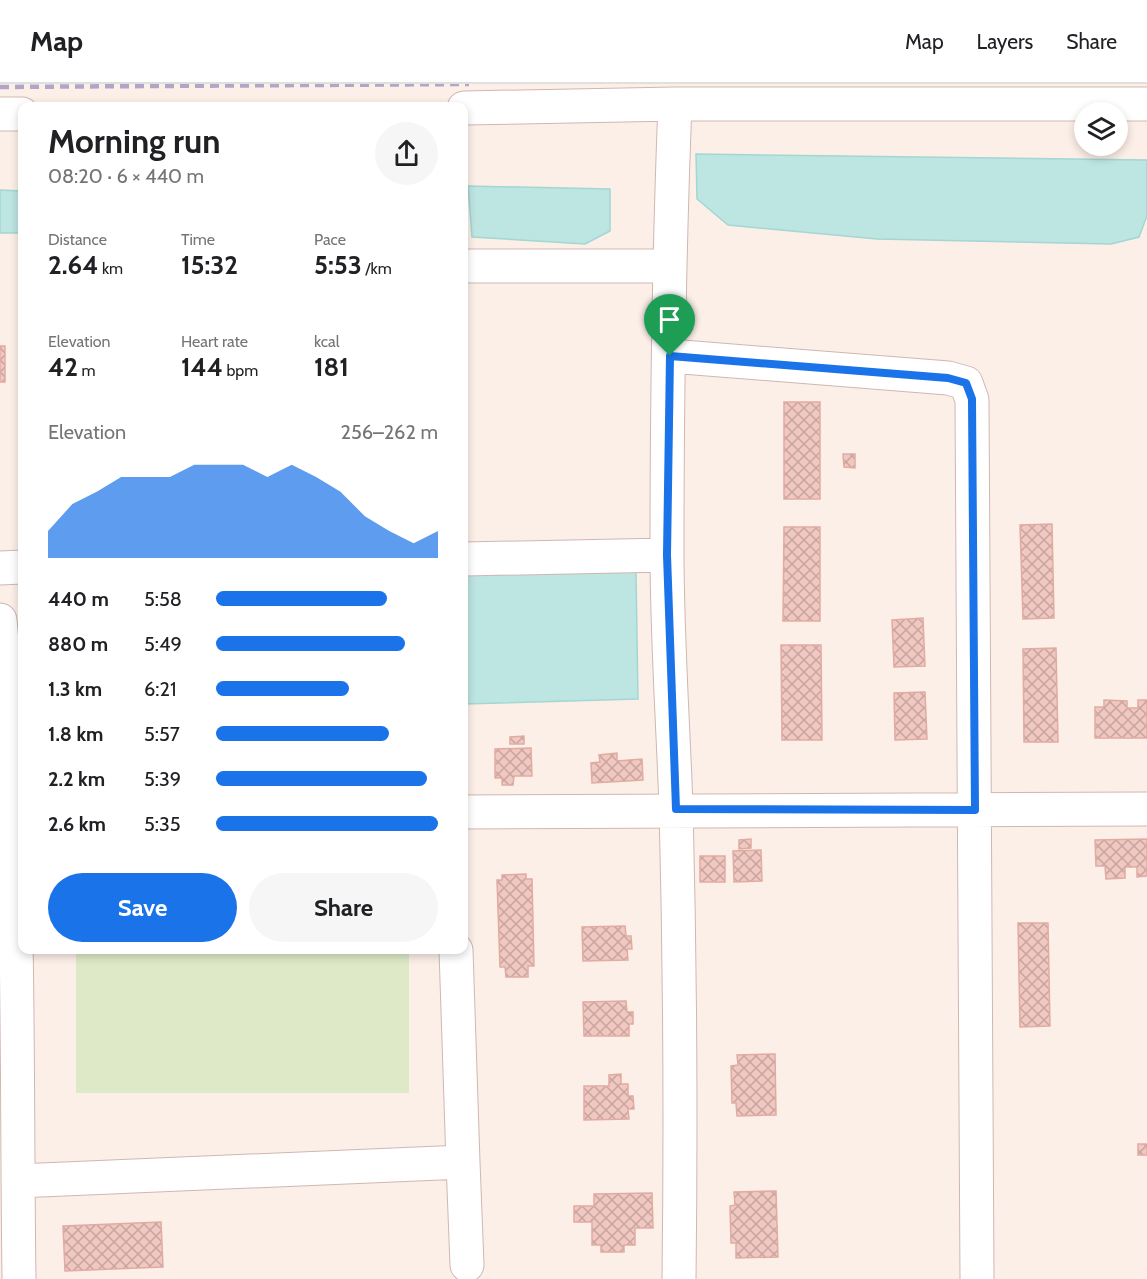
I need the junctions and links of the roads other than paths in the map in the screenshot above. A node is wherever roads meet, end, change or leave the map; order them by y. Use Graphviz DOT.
graph roads {
  1 [pos="675,104"];
  2 [pos="1147,104"];
  3 [pos="468,108"];
  4 [pos="0,114"];
  5 [pos="18,114"];
  6 [pos="468,266"];
  7 [pos="668,266"];
  8 [pos="670,356"];
  9 [pos="667,555"];
  10 [pos="468,559"];
  11 [pos="18,567"];
  12 [pos="0,568"];
  13 [pos="0,620"];
  14 [pos="676,809"];
  15 [pos="1147,809"];
  16 [pos="975,810"];
  17 [pos="468,812"];
  18 [pos="18,818"];
  19 [pos="8,878"];
  20 [pos="456,954"];
  21 [pos="9,1100"];
  22 [pos="463,1162"];
  23 [pos="18,1181"];
  24 [pos="467,1265"];
  25 [pos="19,1279"];
  26 [pos="679,1279"];
  27 [pos="977,1279"];
  1 -- 2 [label="street"];
  1 -- 3 [label="street"];
  1 -- 7 [label="street"];
  4 -- 5 [label="street"];
  6 -- 7 [label="street"];
  7 -- 8 [label="street"];
  8 -- 9 [label="street"];
  8 -- 16 [label="street"];
  9 -- 10 [label="street"];
  9 -- 14 [label="street"];
  11 -- 12 [label="street"];
  13 -- 18 [label="street"];
  14 -- 16 [label="street"];
  14 -- 17 [label="street"];
  14 -- 26 [label="street"];
  15 -- 16 [label="street"];
  16 -- 27 [label="street"];
  18 -- 19 [label="street"];
  19 -- 21 [label="street"];
  20 -- 22 [label="street"];
  21 -- 23 [label="street"];
  22 -- 23 [label="street"];
  22 -- 24 [label="street"];
  23 -- 25 [label="street"];
}
